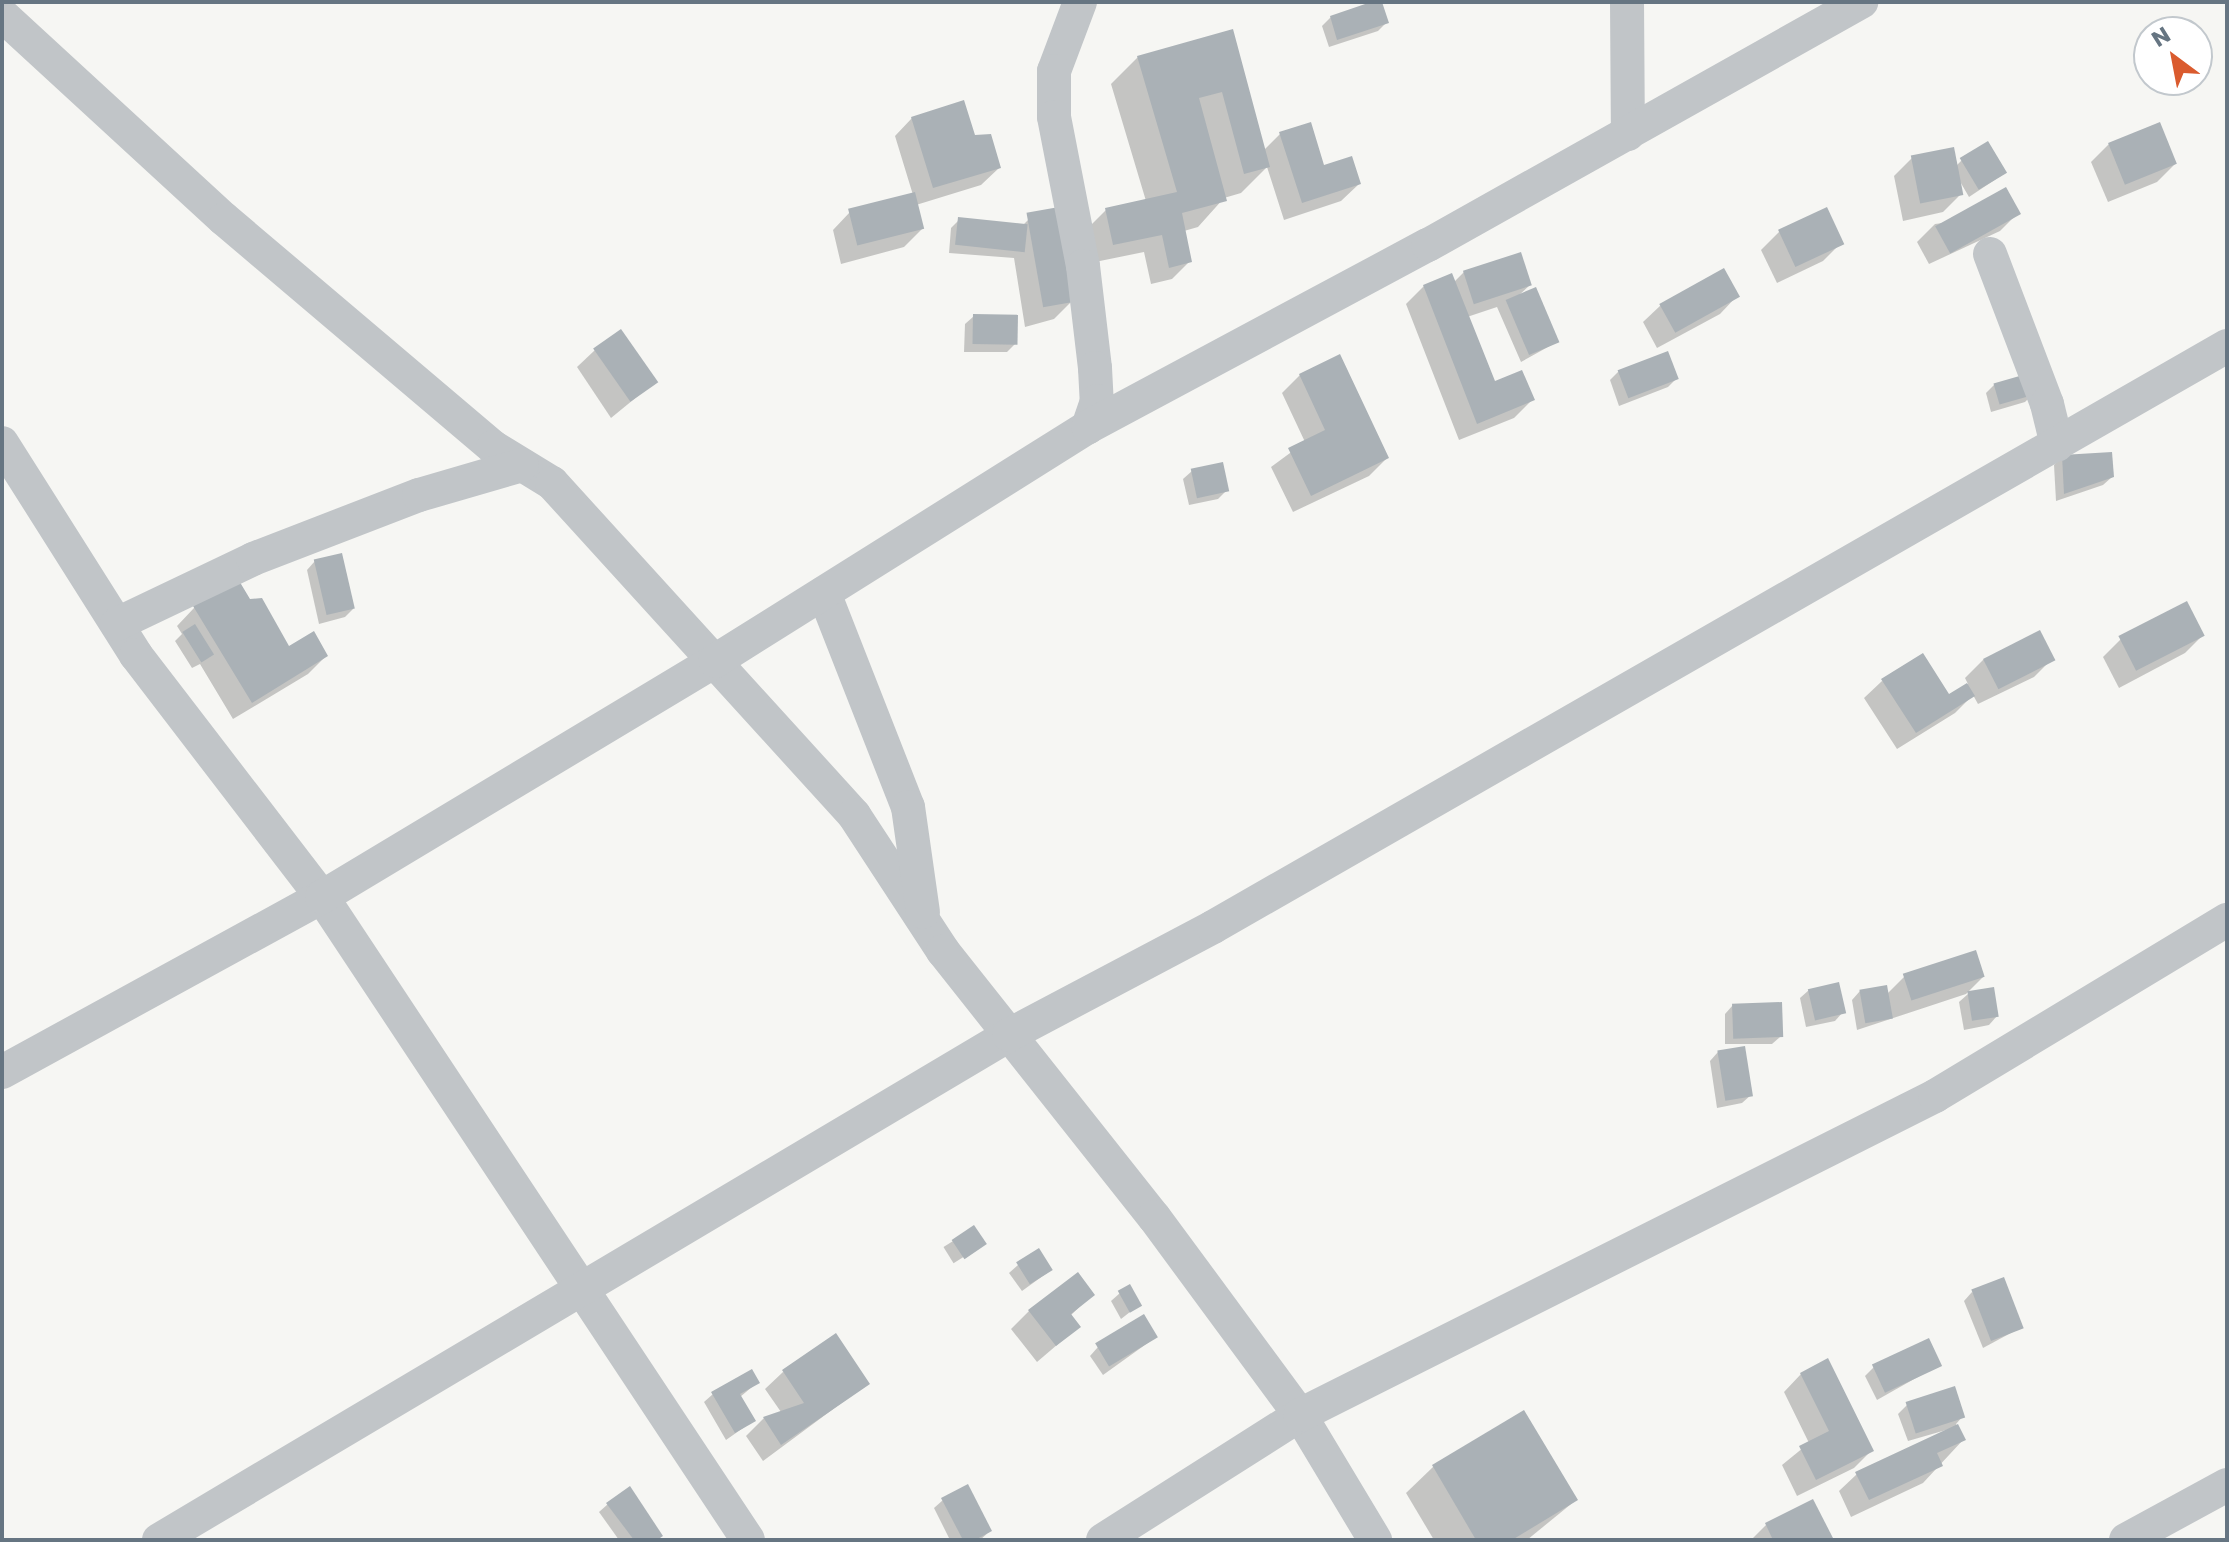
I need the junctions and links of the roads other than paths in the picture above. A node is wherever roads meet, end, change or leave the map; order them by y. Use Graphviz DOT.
graph roads {
  1 [pos="1080,2"];
  2 [pos="1627,2"];
  3 [pos="1861,2"];
  4 [pos="2,15"];
  5 [pos="1628,134"];
  6 [pos="1990,254"];
  7 [pos="2227,346"];
  8 [pos="1088,427"];
  9 [pos="2,443"];
  10 [pos="2057,445"];
  11 [pos="522,465"];
  12 [pos="824,593"];
  13 [pos="117,624"];
  14 [pos="715,661"];
  15 [pos="322,897"];
  16 [pos="2227,920"];
  17 [pos="925,923"];
  18 [pos="1009,1035"];
  19 [pos="2,1072"];
  20 [pos="579,1291"];
  21 [pos="1300,1415"];
  22 [pos="2227,1485"];
  23 [pos="159,1540"];
  24 [pos="748,1540"];
  25 [pos="1103,1540"];
  26 [pos="1375,1540"];
  27 [pos="2126,1540"];
  1 -- 8 [label="street"];
  2 -- 5 [label="street"];
  3 -- 5 [label="street"];
  4 -- 11 [label="street"];
  5 -- 8 [label="street"];
  6 -- 10 [label="street"];
  7 -- 10 [label="street"];
  8 -- 12 [label="street"];
  9 -- 13 [label="street"];
  10 -- 18 [label="street"];
  11 -- 13 [label="street"];
  11 -- 14 [label="street"];
  12 -- 14 [label="street"];
  12 -- 17 [label="street"];
  13 -- 15 [label="street"];
  14 -- 15 [label="street"];
  14 -- 17 [label="street"];
  15 -- 19 [label="street"];
  15 -- 20 [label="street"];
  16 -- 21 [label="street"];
  17 -- 18 [label="street"];
  18 -- 20 [label="street"];
  18 -- 21 [label="street"];
  20 -- 23 [label="street"];
  20 -- 24 [label="street"];
  21 -- 25 [label="street"];
  21 -- 26 [label="street"];
  22 -- 27 [label="street"];
}
